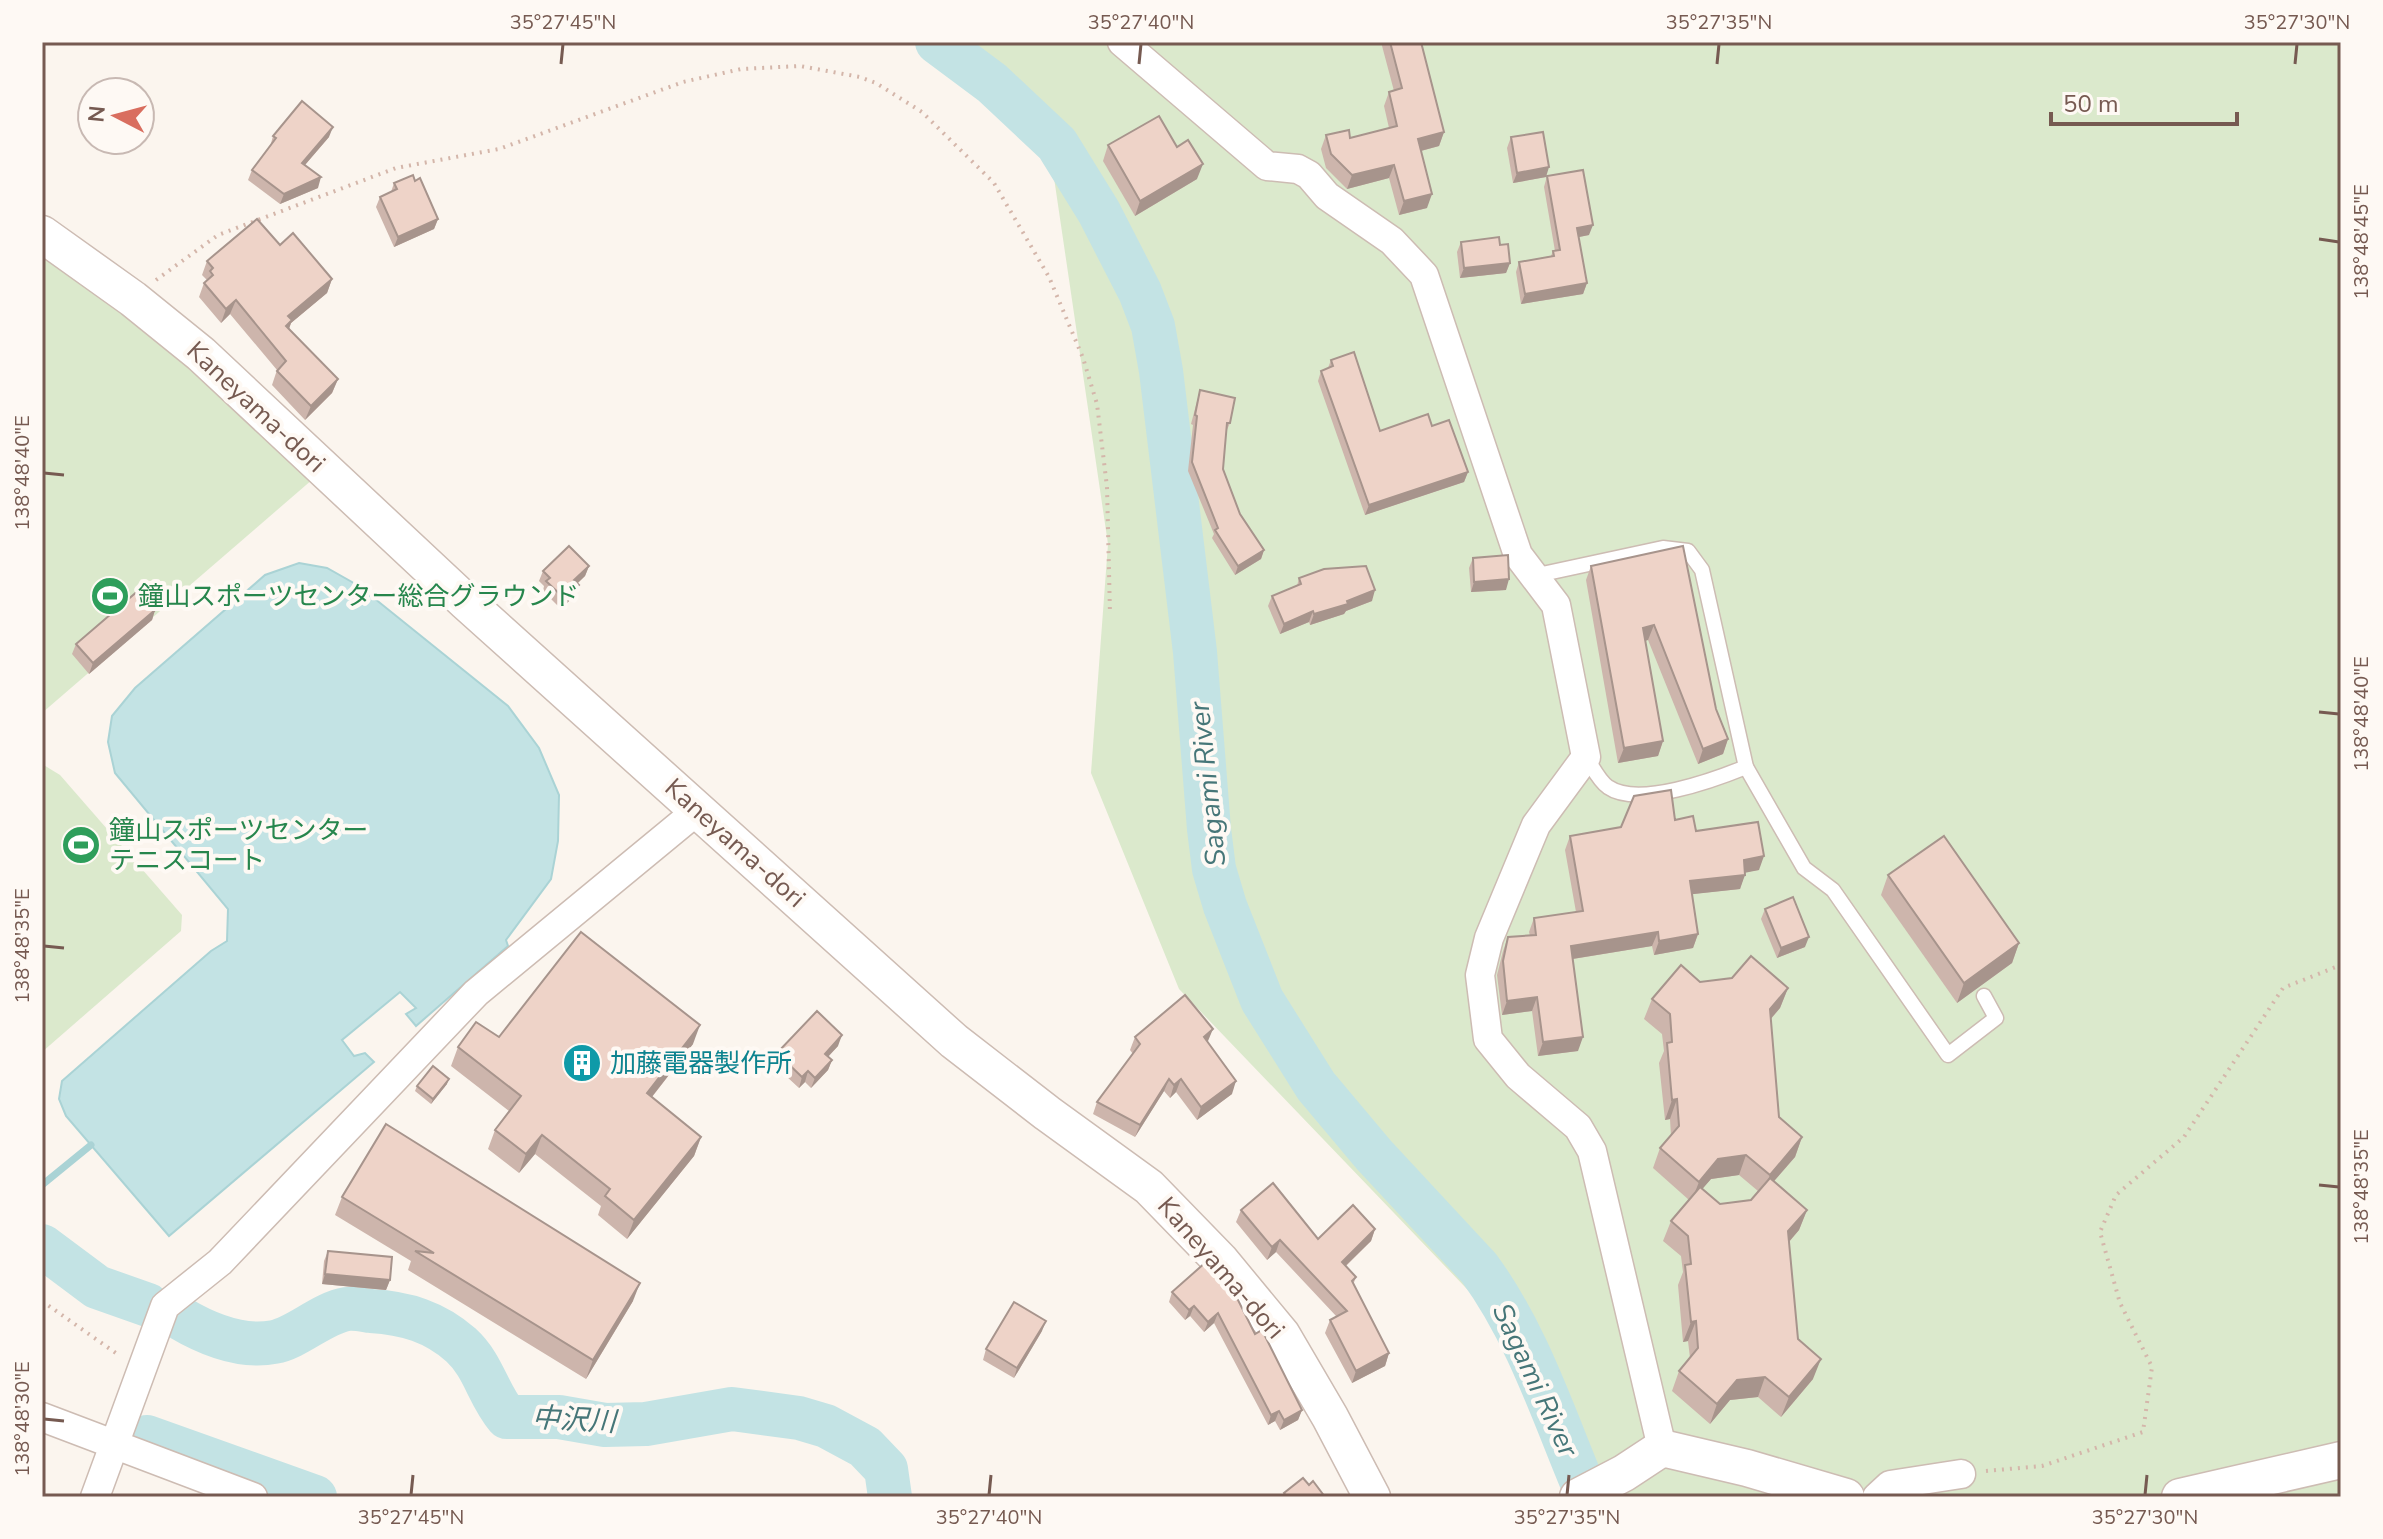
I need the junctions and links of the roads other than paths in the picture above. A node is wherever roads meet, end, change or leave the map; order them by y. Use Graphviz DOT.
graph roads {
  1 [pos="1122,42"];
  2 [pos="42,234"];
  3 [pos="1533,576"];
  4 [pos="1586,757"];
  5 [pos="1746,767"];
  6 [pos="698,810"];
  7 [pos="1984,996"];
  8 [pos="42,1417"];
  9 [pos="115,1443"];
  10 [pos="1662,1448"];
  11 [pos="2341,1460"];
  12 [pos="1961,1474"];
  13 [pos="95,1497"];
  14 [pos="253,1497"];
  15 [pos="1372,1497"];
  16 [pos="1578,1497"];
  17 [pos="1846,1497"];
  18 [pos="1877,1497"];
  19 [pos="2180,1497"];
  1 -- 3 [label="street"];
  2 -- 6 [label="street, Kaneyama-dori"];
  3 -- 4 [label="street"];
  3 -- 5 [label="lane"];
  4 -- 5 [label="lane"];
  4 -- 10 [label="street"];
  5 -- 7 [label="lane"];
  6 -- 9 [label="street"];
  6 -- 15 [label="street, Kaneyama-dori"];
  8 -- 9 [label="street"];
  9 -- 13 [label="street"];
  9 -- 14 [label="street"];
  10 -- 16 [label="street"];
  10 -- 17 [label="street"];
  11 -- 19 [label="street"];
  12 -- 18 [label="street"];
}
